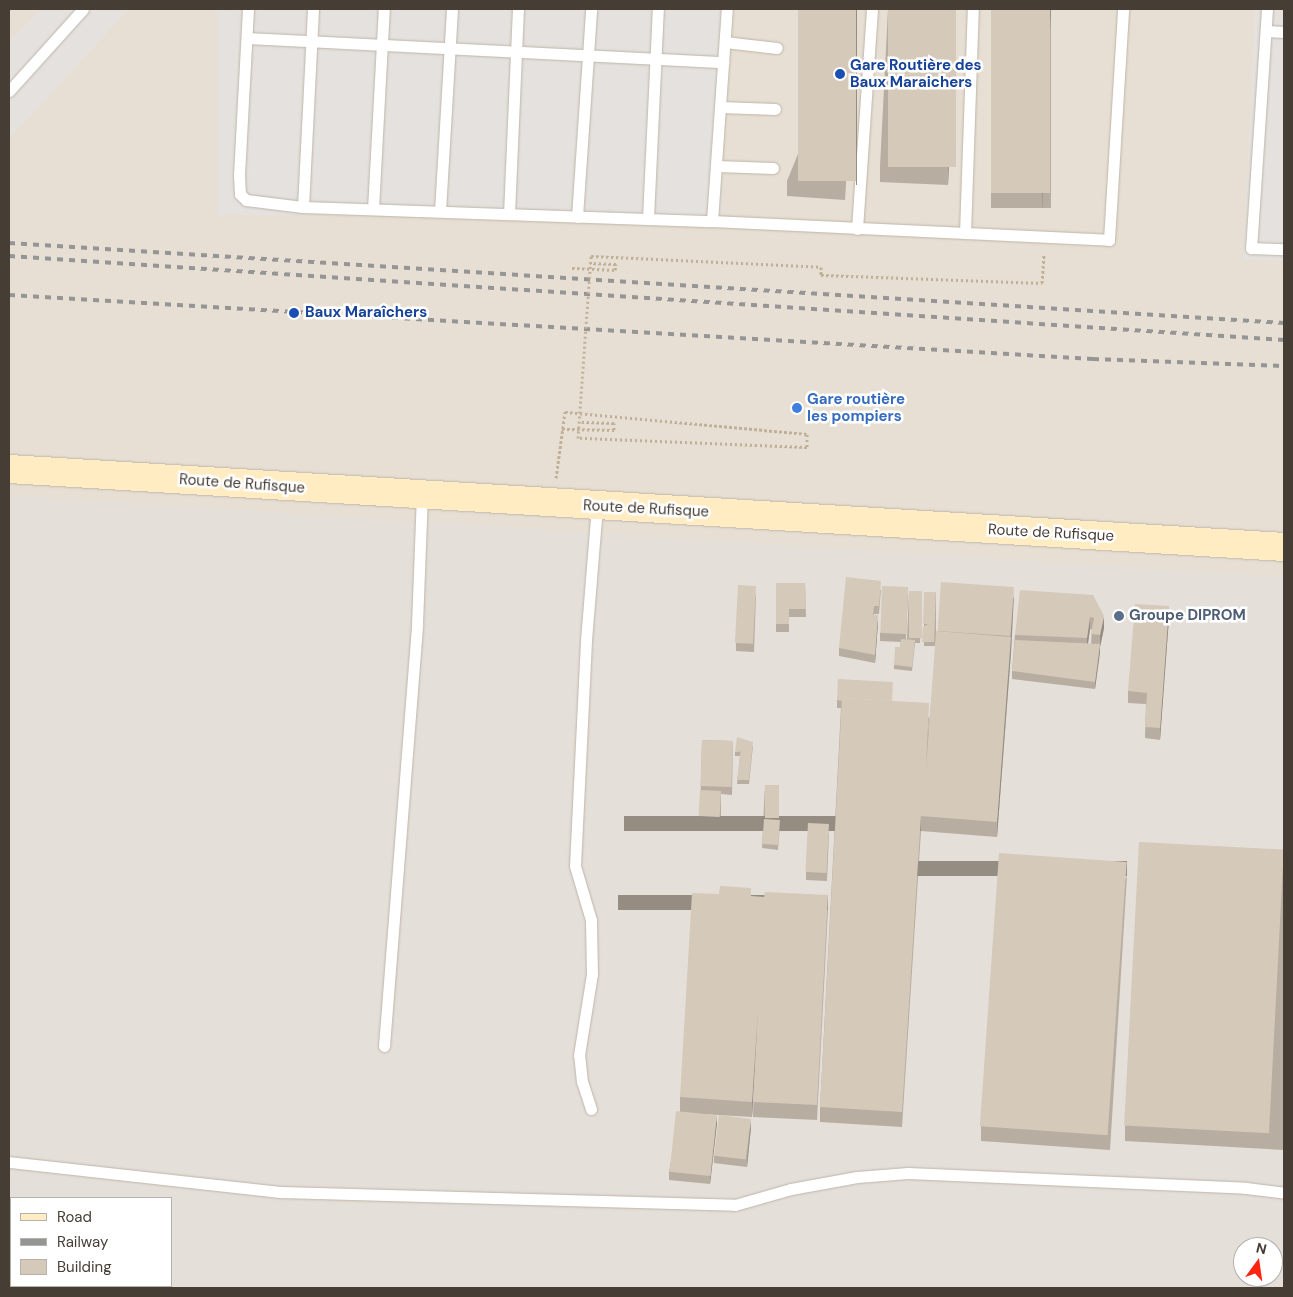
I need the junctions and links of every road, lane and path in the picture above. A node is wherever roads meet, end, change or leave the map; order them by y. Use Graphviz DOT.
graph roads {
  1 [pos="84,9"];
  2 [pos="248,9"];
  3 [pos="313,9"];
  4 [pos="384,9"];
  5 [pos="452,9"];
  6 [pos="518,9"];
  7 [pos="591,9"];
  8 [pos="658,9"];
  9 [pos="727,9"];
  10 [pos="872,9"];
  11 [pos="973,9"];
  12 [pos="1123,9"];
  13 [pos="1267,9"];
  14 [pos="1266,31"];
  15 [pos="1284,32"];
  16 [pos="247,38"];
  17 [pos="311,41"];
  18 [pos="725,42"];
  19 [pos="382,44"];
  20 [pos="450,48"];
  21 [pos="777,48"];
  22 [pos="516,52"];
  23 [pos="588,54"];
  24 [pos="655,58"];
  25 [pos="723,62"];
  26 [pos="9,90"];
  27 [pos="720,107"];
  28 [pos="776,109"];
  29 [pos="716,166"];
  30 [pos="773,168"];
  31 [pos="303,207"];
  32 [pos="373,209"];
  33 [pos="440,210"];
  34 [pos="509,214"];
  35 [pos="577,217"];
  36 [pos="648,218"];
  37 [pos="712,220"];
  38 [pos="858,229"];
  39 [pos="965,233"];
  40 [pos="1044,236"];
  41 [pos="1284,249"];
  42 [pos="590,263"];
  43 [pos="572,268"];
  44 [pos="579,422"];
  45 [pos="562,429"];
  46 [pos="9,469"];
  47 [pos="422,495"];
  48 [pos="553,503"];
  49 [pos="597,506"];
  50 [pos="1284,547"];
  51 [pos="384,1046"];
  52 [pos="591,1109"];
  53 [pos="9,1162"];
  54 [pos="1284,1193"];
  1 -- 26 [label="lane"];
  2 -- 16 [label="lane"];
  3 -- 17 [label="lane"];
  4 -- 19 [label="lane"];
  5 -- 20 [label="lane"];
  6 -- 22 [label="lane"];
  7 -- 23 [label="lane"];
  8 -- 24 [label="lane"];
  9 -- 18 [label="lane"];
  10 -- 38 [label="lane"];
  11 -- 39 [label="lane"];
  12 -- 40 [label="lane"];
  13 -- 14 [label="lane"];
  14 -- 15 [label="lane"];
  14 -- 41 [label="lane"];
  16 -- 17 [label="lane"];
  16 -- 31 [label="lane"];
  17 -- 19 [label="lane"];
  17 -- 31 [label="lane"];
  18 -- 21 [label="lane"];
  18 -- 25 [label="lane"];
  19 -- 20 [label="lane"];
  19 -- 32 [label="lane"];
  20 -- 22 [label="lane"];
  20 -- 33 [label="lane"];
  22 -- 23 [label="lane"];
  22 -- 34 [label="lane"];
  23 -- 24 [label="lane"];
  23 -- 35 [label="lane"];
  24 -- 25 [label="lane"];
  24 -- 36 [label="lane"];
  25 -- 27 [label="lane"];
  27 -- 28 [label="lane"];
  27 -- 29 [label="lane"];
  29 -- 30 [label="lane"];
  29 -- 37 [label="lane"];
  31 -- 32 [label="lane"];
  32 -- 33 [label="lane"];
  33 -- 34 [label="lane"];
  34 -- 35 [label="lane"];
  35 -- 36 [label="lane"];
  36 -- 37 [label="lane"];
  37 -- 38 [label="lane"];
  38 -- 39 [label="lane"];
  39 -- 40 [label="lane"];
  40 -- 42 [label="path, bridge"];
  42 -- 43 [label="path"];
  42 -- 44 [label="path, bridge"];
  44 -- 45 [label="path"];
  44 -- 45 [label="path, bridge"];
  45 -- 48 [label="path"];
  46 -- 47 [label="main road, Route de Rufisque"];
  47 -- 48 [label="main road, Route de Rufisque"];
  47 -- 51 [label="lane"];
  48 -- 49 [label="main road, Route de Rufisque"];
  49 -- 50 [label="main road, Route de Rufisque"];
  49 -- 52 [label="lane"];
  53 -- 54 [label="lane"];
}
